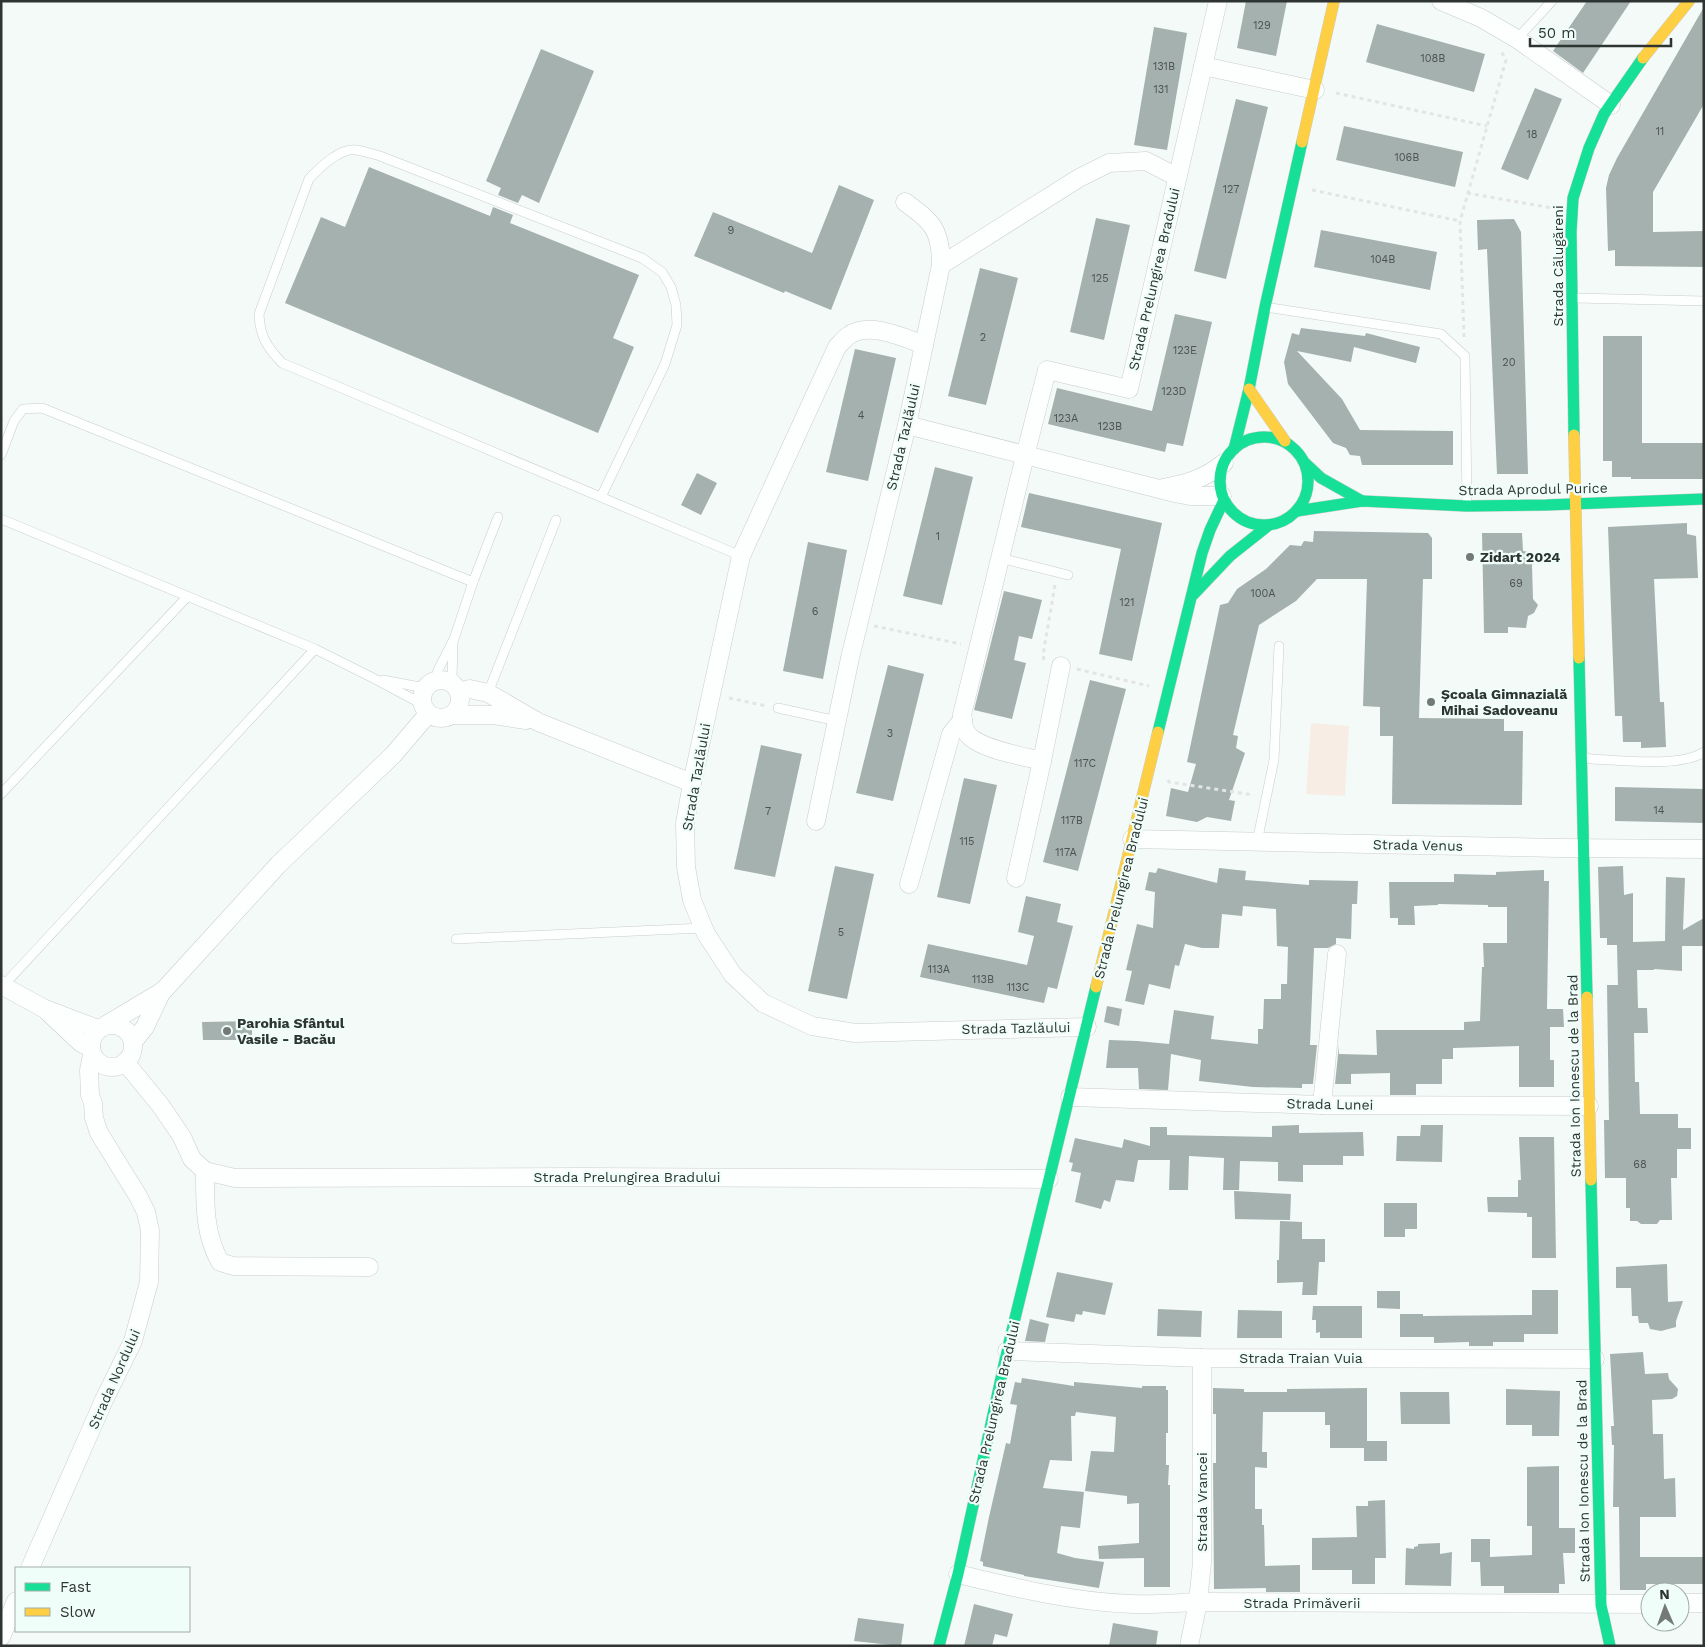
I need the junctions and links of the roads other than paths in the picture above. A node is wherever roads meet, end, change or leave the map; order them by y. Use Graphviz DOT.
graph roads {
  1 [pos="1218,1"];
  2 [pos="1334,1"];
  3 [pos="1441,1"];
  4 [pos="1552,1"];
  5 [pos="1689,1"];
  6 [pos="1517,39"];
  7 [pos="1203,66"];
  8 [pos="1315,90"];
  9 [pos="1611,105"];
  10 [pos="1177,177"];
  11 [pos="905,202"];
  12 [pos="941,257"];
  13 [pos="1572,298"];
  14 [pos="1704,301"];
  15 [pos="1265,307"];
  16 [pos="924,345"];
  17 [pos="1249,389"];
  18 [pos="907,425"];
  19 [pos="1285,441"];
  20 [pos="1234,448"];
  21 [pos="1,456"];
  22 [pos="1024,456"];
  23 [pos="1224,463"];
  24 [pos="1305,463"];
  25 [pos="1160,488"];
  26 [pos="601,497"];
  27 [pos="1223,498"];
  28 [pos="1704,499"];
  29 [pos="1362,501"];
  30 [pos="1575,505"];
  31 [pos="1467,506"];
  32 [pos="1297,511"];
  33 [pos="498,517"];
  34 [pos="1,519"];
  35 [pos="556,520"];
  36 [pos="1269,525"];
  37 [pos="741,556"];
  38 [pos="1000,558"];
  39 [pos="1068,575"];
  40 [pos="473,582"];
  41 [pos="1192,596"];
  42 [pos="187,597"];
  43 [pos="454,639"];
  44 [pos="1278,646"];
  45 [pos="315,649"];
  46 [pos="1061,666"];
  47 [pos="377,680"];
  48 [pos="488,693"];
  49 [pos="437,694"];
  50 [pos="778,708"];
  51 [pos="452,715"];
  52 [pos="963,719"];
  53 [pos="837,721"];
  54 [pos="538,722"];
  55 [pos="1704,752"];
  56 [pos="1581,757"];
  57 [pos="1042,761"];
  58 [pos="692,783"];
  59 [pos="1,794"];
  60 [pos="816,821"];
  61 [pos="1132,839"];
  62 [pos="1257,842"];
  63 [pos="1583,848"];
  64 [pos="1704,849"];
  65 [pos="1016,878"];
  66 [pos="909,884"];
  67 [pos="703,928"];
  68 [pos="456,939"];
  69 [pos="1337,954"];
  70 [pos="2,985"];
  71 [pos="163,991"];
  72 [pos="45,1009"];
  73 [pos="102,1027"];
  74 [pos="1087,1027"];
  75 [pos="133,1042"];
  76 [pos="92,1051"];
  77 [pos="125,1062"];
  78 [pos="106,1066"];
  79 [pos="1070,1098"];
  80 [pos="93,1103"];
  81 [pos="1322,1105"];
  82 [pos="1589,1106"];
  83 [pos="205,1171"];
  84 [pos="1049,1179"];
  85 [pos="369,1267"];
  86 [pos="1007,1350"];
  87 [pos="1202,1358"];
  88 [pos="1595,1359"];
  89 [pos="30,1567"];
  90 [pos="958,1574"];
  91 [pos="15,1602"];
  92 [pos="1198,1602"];
  93 [pos="1690,1603"];
  94 [pos="1704,1603"];
  95 [pos="1640,1604"];
  96 [pos="1601,1605"];
  97 [pos="1,1637"];
  98 [pos="939,1646"];
  99 [pos="1189,1646"];
  100 [pos="1610,1646"];
  1 -- 7 [label="street, Strada Prelungirea Bradului"];
  2 -- 8 [label="street"];
  3 -- 6 [label="street"];
  4 -- 6 [label="lane"];
  5 -- 9 [label="street, Strada Călugăreni"];
  6 -- 9 [label="street"];
  7 -- 8 [label="street"];
  7 -- 10 [label="street, Strada Prelungirea Bradului"];
  8 -- 15 [label="street"];
  9 -- 13 [label="street, Strada Călugăreni"];
  10 -- 12 [label="street"];
  10 -- 22 [label="street, Strada Prelungirea Bradului"];
  11 -- 12 [label="street"];
  12 -- 16 [label="street, Strada Tazlăului"];
  13 -- 14 [label="lane"];
  13 -- 30 [label="street, Strada Călugăreni"];
  15 -- 17 [label="street"];
  15 -- 31 [label="lane"];
  16 -- 18 [label="street, Strada Tazlăului"];
  16 -- 37 [label="street, Strada Tazlăului"];
  17 -- 19 [label="street"];
  17 -- 20 [label="street"];
  18 -- 22 [label="street"];
  18 -- 53 [label="street, Strada Tazlăului"];
  19 -- 20 [label="street"];
  19 -- 24 [label="street"];
  20 -- 23 [label="street"];
  21 -- 40 [label="lane"];
  22 -- 25 [label="street"];
  22 -- 38 [label="street, Strada Prelungirea Bradului"];
  23 -- 25 [label="street"];
  23 -- 27 [label="street"];
  24 -- 29 [label="street, Strada Aprodul Purice"];
  24 -- 32 [label="street"];
  25 -- 27 [label="street"];
  26 -- 26 [label="lane"];
  26 -- 37 [label="lane"];
  27 -- 36 [label="street"];
  27 -- 41 [label="street, Strada Prelungirea Bradului"];
  28 -- 30 [label="street, Strada Aprodul Purice"];
  29 -- 31 [label="street, Strada Aprodul Purice"];
  29 -- 32 [label="street, Strada Aprodul Purice"];
  30 -- 31 [label="street, Strada Aprodul Purice"];
  30 -- 56 [label="street, Strada Ion Ionescu de la Brad"];
  32 -- 36 [label="street"];
  33 -- 40 [label="lane"];
  34 -- 42 [label="lane"];
  35 -- 48 [label="lane"];
  36 -- 41 [label="street, Strada Prelungirea Bradului"];
  37 -- 58 [label="street, Strada Tazlăului"];
  38 -- 39 [label="lane"];
  38 -- 52 [label="street, Strada Prelungirea Bradului"];
  40 -- 43 [label="lane"];
  41 -- 61 [label="street, Strada Prelungirea Bradului"];
  42 -- 45 [label="lane"];
  42 -- 59 [label="lane"];
  43 -- 49 [label="lane"];
  43 -- 49 [label="lane"];
  44 -- 62 [label="lane"];
  45 -- 47 [label="lane"];
  45 -- 70 [label="lane"];
  46 -- 57 [label="street"];
  47 -- 49 [label="lane"];
  47 -- 49 [label="lane"];
  48 -- 49 [label="street"];
  48 -- 54 [label="street"];
  49 -- 51 [label="street"];
  49 -- 51 [label="street"];
  49 -- 71 [label="street"];
  50 -- 53 [label="lane"];
  51 -- 54 [label="street"];
  52 -- 57 [label="street"];
  52 -- 66 [label="street"];
  53 -- 60 [label="street, Strada Tazlăului"];
  54 -- 58 [label="street"];
  55 -- 56 [label="lane"];
  56 -- 63 [label="street, Strada Ion Ionescu de la Brad"];
  57 -- 65 [label="street"];
  58 -- 67 [label="street, Strada Tazlăului"];
  61 -- 62 [label="street, Strada Venus"];
  61 -- 74 [label="street, Strada Prelungirea Bradului"];
  62 -- 63 [label="street, Strada Venus"];
  63 -- 64 [label="street, Strada Venus"];
  63 -- 82 [label="street, Strada Ion Ionescu de la Brad"];
  67 -- 68 [label="lane"];
  67 -- 74 [label="street, Strada Tazlăului"];
  69 -- 81 [label="street"];
  70 -- 72 [label="street"];
  71 -- 73 [label="street"];
  71 -- 75 [label="street"];
  72 -- 73 [label="street"];
  72 -- 76 [label="street"];
  73 -- 75 [label="street"];
  73 -- 76 [label="street"];
  74 -- 79 [label="street, Strada Prelungirea Bradului"];
  75 -- 77 [label="street"];
  76 -- 78 [label="street"];
  76 -- 80 [label="street, Strada Nordului"];
  77 -- 78 [label="street"];
  77 -- 83 [label="street"];
  78 -- 80 [label="street, Strada Nordului"];
  79 -- 81 [label="street, Strada Lunei"];
  79 -- 84 [label="street, Strada Prelungirea Bradului"];
  80 -- 89 [label="street, Strada Nordului"];
  81 -- 82 [label="street, Strada Lunei"];
  82 -- 88 [label="street, Strada Ion Ionescu de la Brad"];
  83 -- 84 [label="street, Strada Prelungirea Bradului"];
  83 -- 85 [label="street"];
  84 -- 86 [label="street, Strada Prelungirea Bradului"];
  86 -- 87 [label="street, Strada Traian Vuia"];
  86 -- 90 [label="street, Strada Prelungirea Bradului"];
  87 -- 88 [label="street, Strada Traian Vuia"];
  87 -- 92 [label="street, Strada Vrancei"];
  88 -- 96 [label="street, Strada Ion Ionescu de la Brad"];
  90 -- 92 [label="street, Strada Primăverii"];
  90 -- 98 [label="street, Strada Prelungirea Bradului"];
  91 -- 97 [label="street"];
  92 -- 96 [label="street, Strada Primăverii"];
  92 -- 99 [label="street, Strada Vrancei"];
  93 -- 94 [label="street"];
  95 -- 96 [label="street, Strada Primăverii"];
  96 -- 100 [label="street, Strada Ion Ionescu de la Brad"];
}
